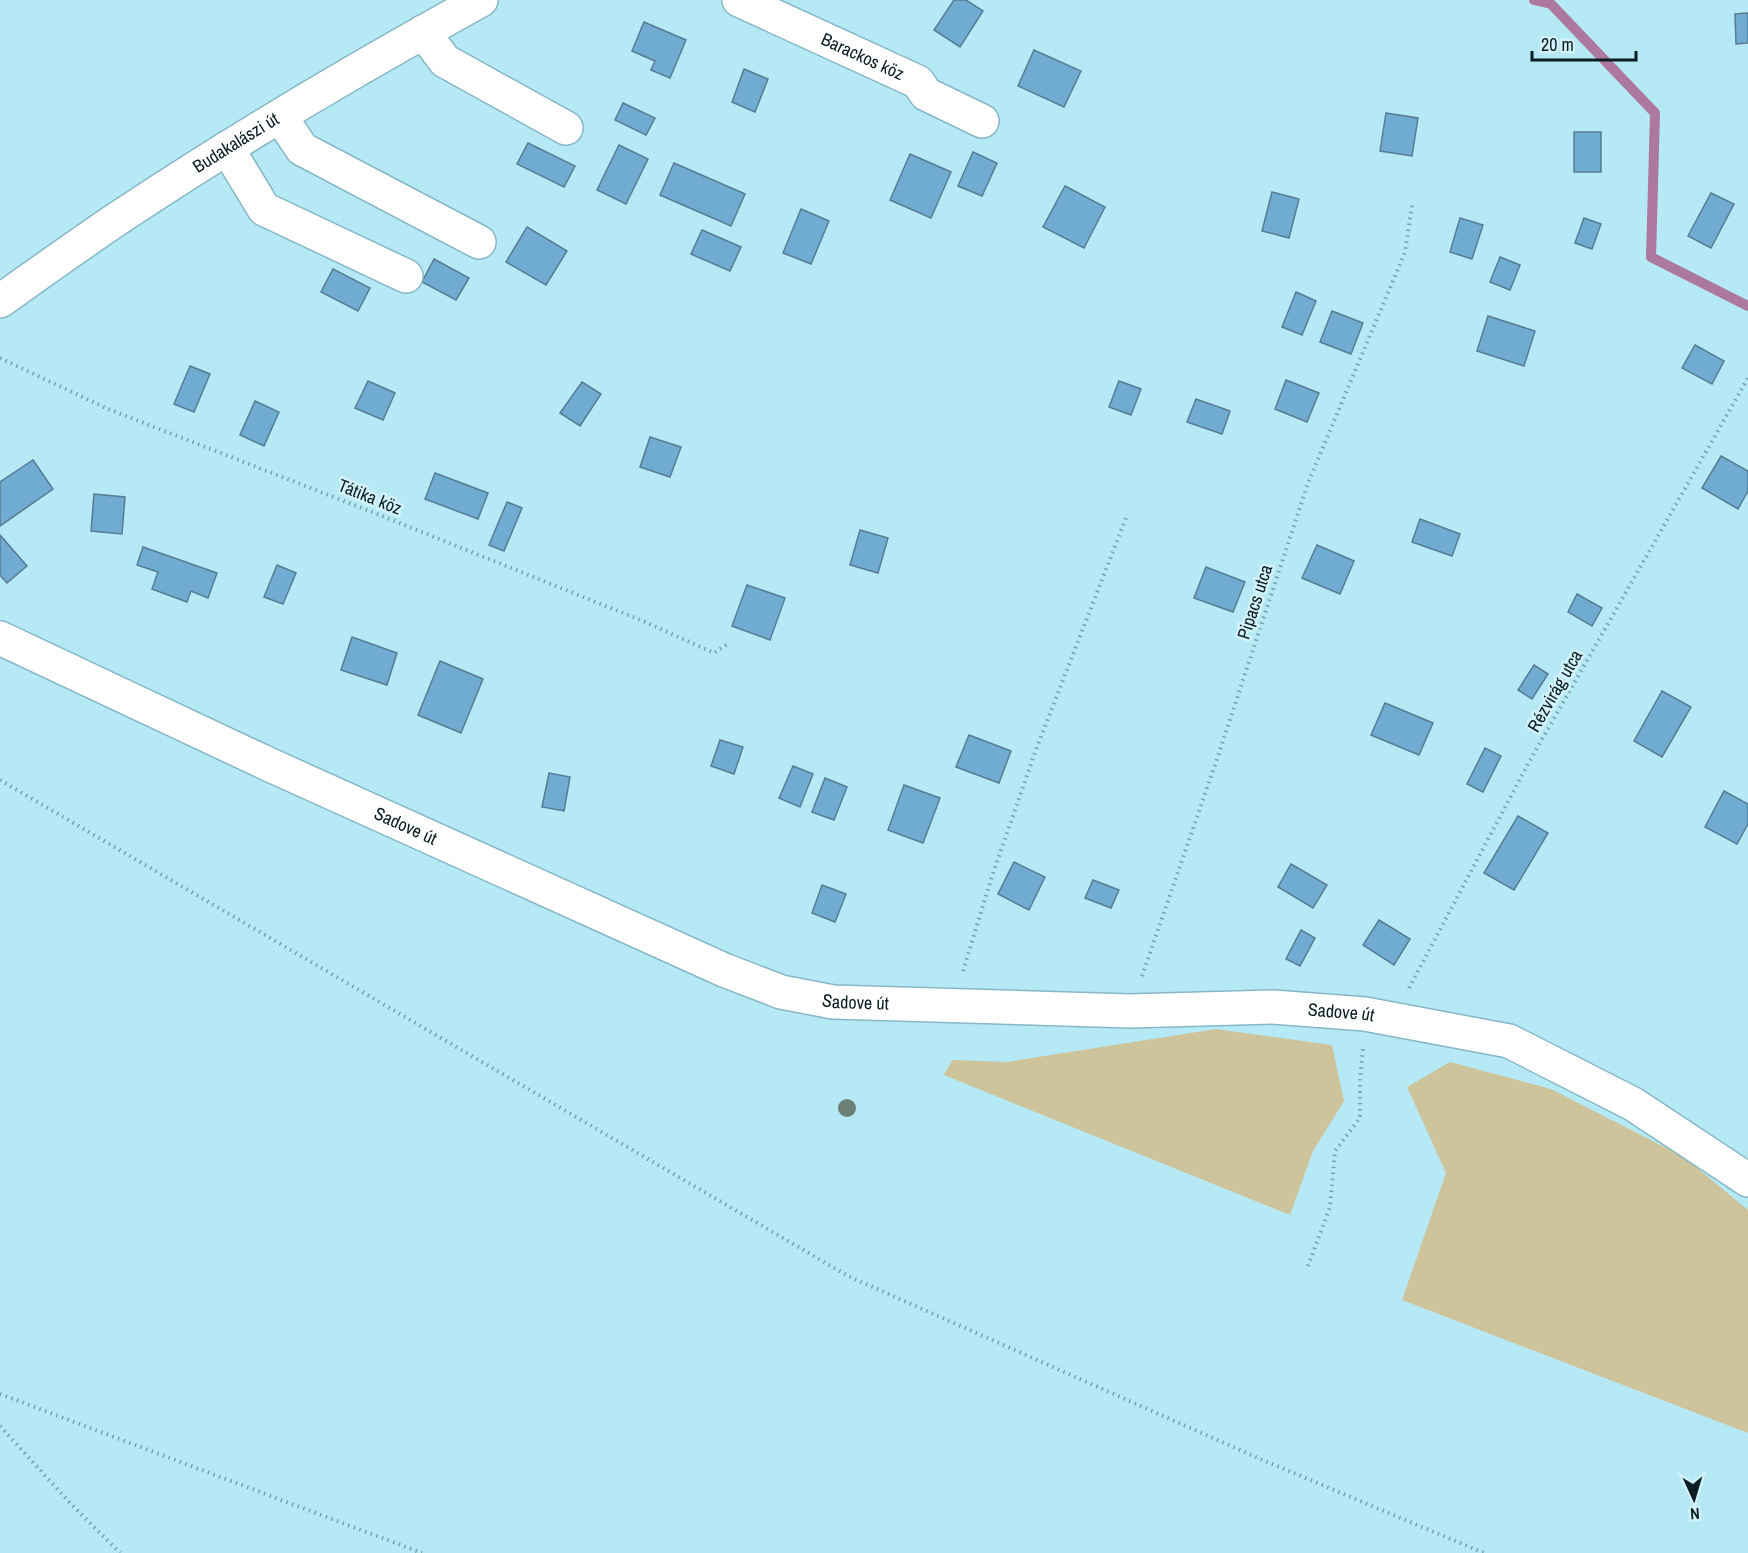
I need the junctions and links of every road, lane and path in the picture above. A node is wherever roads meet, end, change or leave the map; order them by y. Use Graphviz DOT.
graph roads {
  1 [pos="481,0"];
  2 [pos="739,0"];
  3 [pos="423,32"];
  4 [pos="280,116"];
  5 [pos="982,121"];
  6 [pos="566,128"];
  7 [pos="227,148"];
  8 [pos="1412,205"];
  9 [pos="479,242"];
  10 [pos="406,276"];
  11 [pos="0,301"];
  12 [pos="0,358"];
  13 [pos="1748,378"];
  14 [pos="1126,518"];
  15 [pos="0,638"];
  16 [pos="728,644"];
  17 [pos="0,780"];
  18 [pos="952,1005"];
  19 [pos="1130,1011"];
  20 [pos="1375,1016"];
  21 [pos="1748,1180"];
  22 [pos="1308,1266"];
  23 [pos="0,1394"];
  24 [pos="0,1426"];
  25 [pos="120,1553"];
  26 [pos="422,1553"];
  27 [pos="1484,1553"];
  1 -- 3 [label="street, Budakalászi út"];
  2 -- 5 [label="street, Barackos köz"];
  3 -- 4 [label="street, Budakalászi út"];
  3 -- 6 [label="street"];
  4 -- 7 [label="street, Budakalászi út"];
  4 -- 9 [label="street"];
  7 -- 10 [label="street"];
  7 -- 11 [label="street, Budakalászi út"];
  8 -- 19 [label="path, Pipacs utca"];
  12 -- 16 [label="path, Tátika köz"];
  13 -- 20 [label="path, Rézvirág utca"];
  14 -- 18 [label="path"];
  15 -- 18 [label="street, Sadove út"];
  17 -- 27 [label="path"];
  18 -- 19 [label="street, Sadove út"];
  19 -- 20 [label="street, Sadove út"];
  20 -- 21 [label="street, Sadove út"];
  20 -- 22 [label="path"];
  23 -- 26 [label="path"];
  24 -- 25 [label="path"];
}
